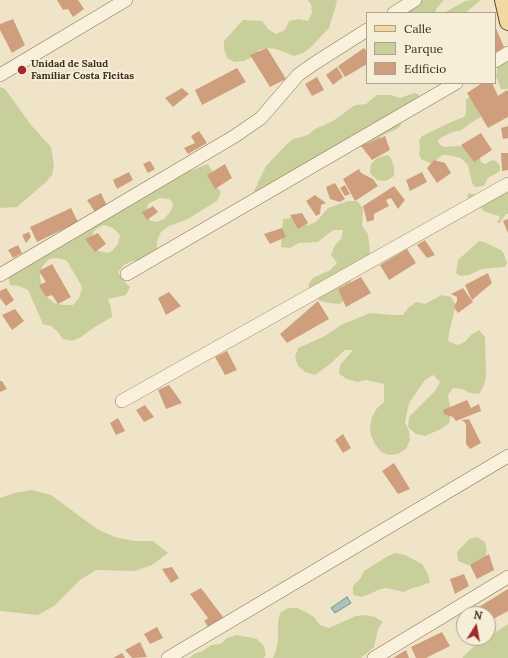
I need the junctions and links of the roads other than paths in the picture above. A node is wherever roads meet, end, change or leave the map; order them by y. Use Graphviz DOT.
graph roads {
  1 [pos="126,0"];
  2 [pos="415,0"];
  3 [pos="503,0"];
  4 [pos="396,12"];
  5 [pos="508,22"];
  6 [pos="366,31"];
  7 [pos="508,53"];
  8 [pos="496,60"];
  9 [pos="0,75"];
  10 [pos="454,84"];
  11 [pos="508,184"];
  12 [pos="127,274"];
  13 [pos="0,275"];
  14 [pos="122,401"];
  15 [pos="508,456"];
  16 [pos="508,577"];
  17 [pos="168,658"];
  18 [pos="374,658"];
  1 -- 9 [label="street"];
  2 -- 4 [label="street"];
  3 -- 5 [label="main road"];
  6 -- 13 [label="street"];
  7 -- 8 [label="street"];
  10 -- 12 [label="street"];
  11 -- 14 [label="street"];
  15 -- 17 [label="street"];
  16 -- 18 [label="street"];
}
